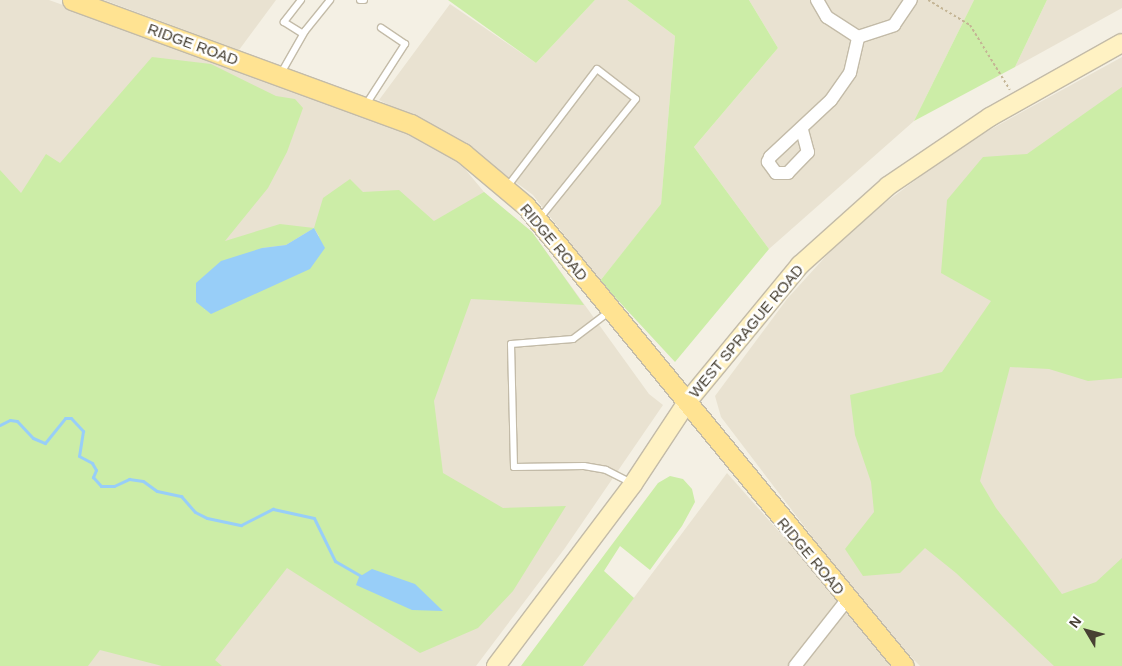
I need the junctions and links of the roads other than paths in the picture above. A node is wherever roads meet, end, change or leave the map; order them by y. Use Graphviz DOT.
graph roads {
  1 [pos="72,0"];
  2 [pos="301,0"];
  3 [pos="330,0"];
  4 [pos="817,0"];
  5 [pos="911,0"];
  6 [pos="381,28"];
  7 [pos="303,34"];
  8 [pos="858,37"];
  9 [pos="1122,43"];
  10 [pos="279,76"];
  11 [pos="365,107"];
  12 [pos="802,130"];
  13 [pos="505,189"];
  14 [pos="538,220"];
  15 [pos="610,311"];
  16 [pos="687,402"];
  17 [pos="633,484"];
  18 [pos="847,600"];
  19 [pos="496,666"];
  20 [pos="795,666"];
  21 [pos="904,666"];
  1 -- 10 [label="main road, RIDGE ROAD"];
  2 -- 7 [label="lane"];
  3 -- 7 [label="lane"];
  4 -- 8 [label="street"];
  5 -- 8 [label="street"];
  6 -- 11 [label="lane"];
  7 -- 10 [label="lane"];
  8 -- 12 [label="street"];
  9 -- 16 [label="street, WEST SPRAGUE ROAD"];
  10 -- 11 [label="main road, RIDGE ROAD"];
  11 -- 13 [label="main road, RIDGE ROAD"];
  13 -- 14 [label="main road, RIDGE ROAD"];
  13 -- 14 [label="lane"];
  14 -- 15 [label="main road, RIDGE ROAD"];
  15 -- 16 [label="main road, RIDGE ROAD"];
  15 -- 17 [label="lane"];
  16 -- 17 [label="street, WEST SPRAGUE ROAD"];
  16 -- 18 [label="main road, RIDGE ROAD"];
  17 -- 19 [label="street, WEST SPRAGUE ROAD"];
  18 -- 20 [label="street"];
  18 -- 21 [label="main road, RIDGE ROAD"];
}
